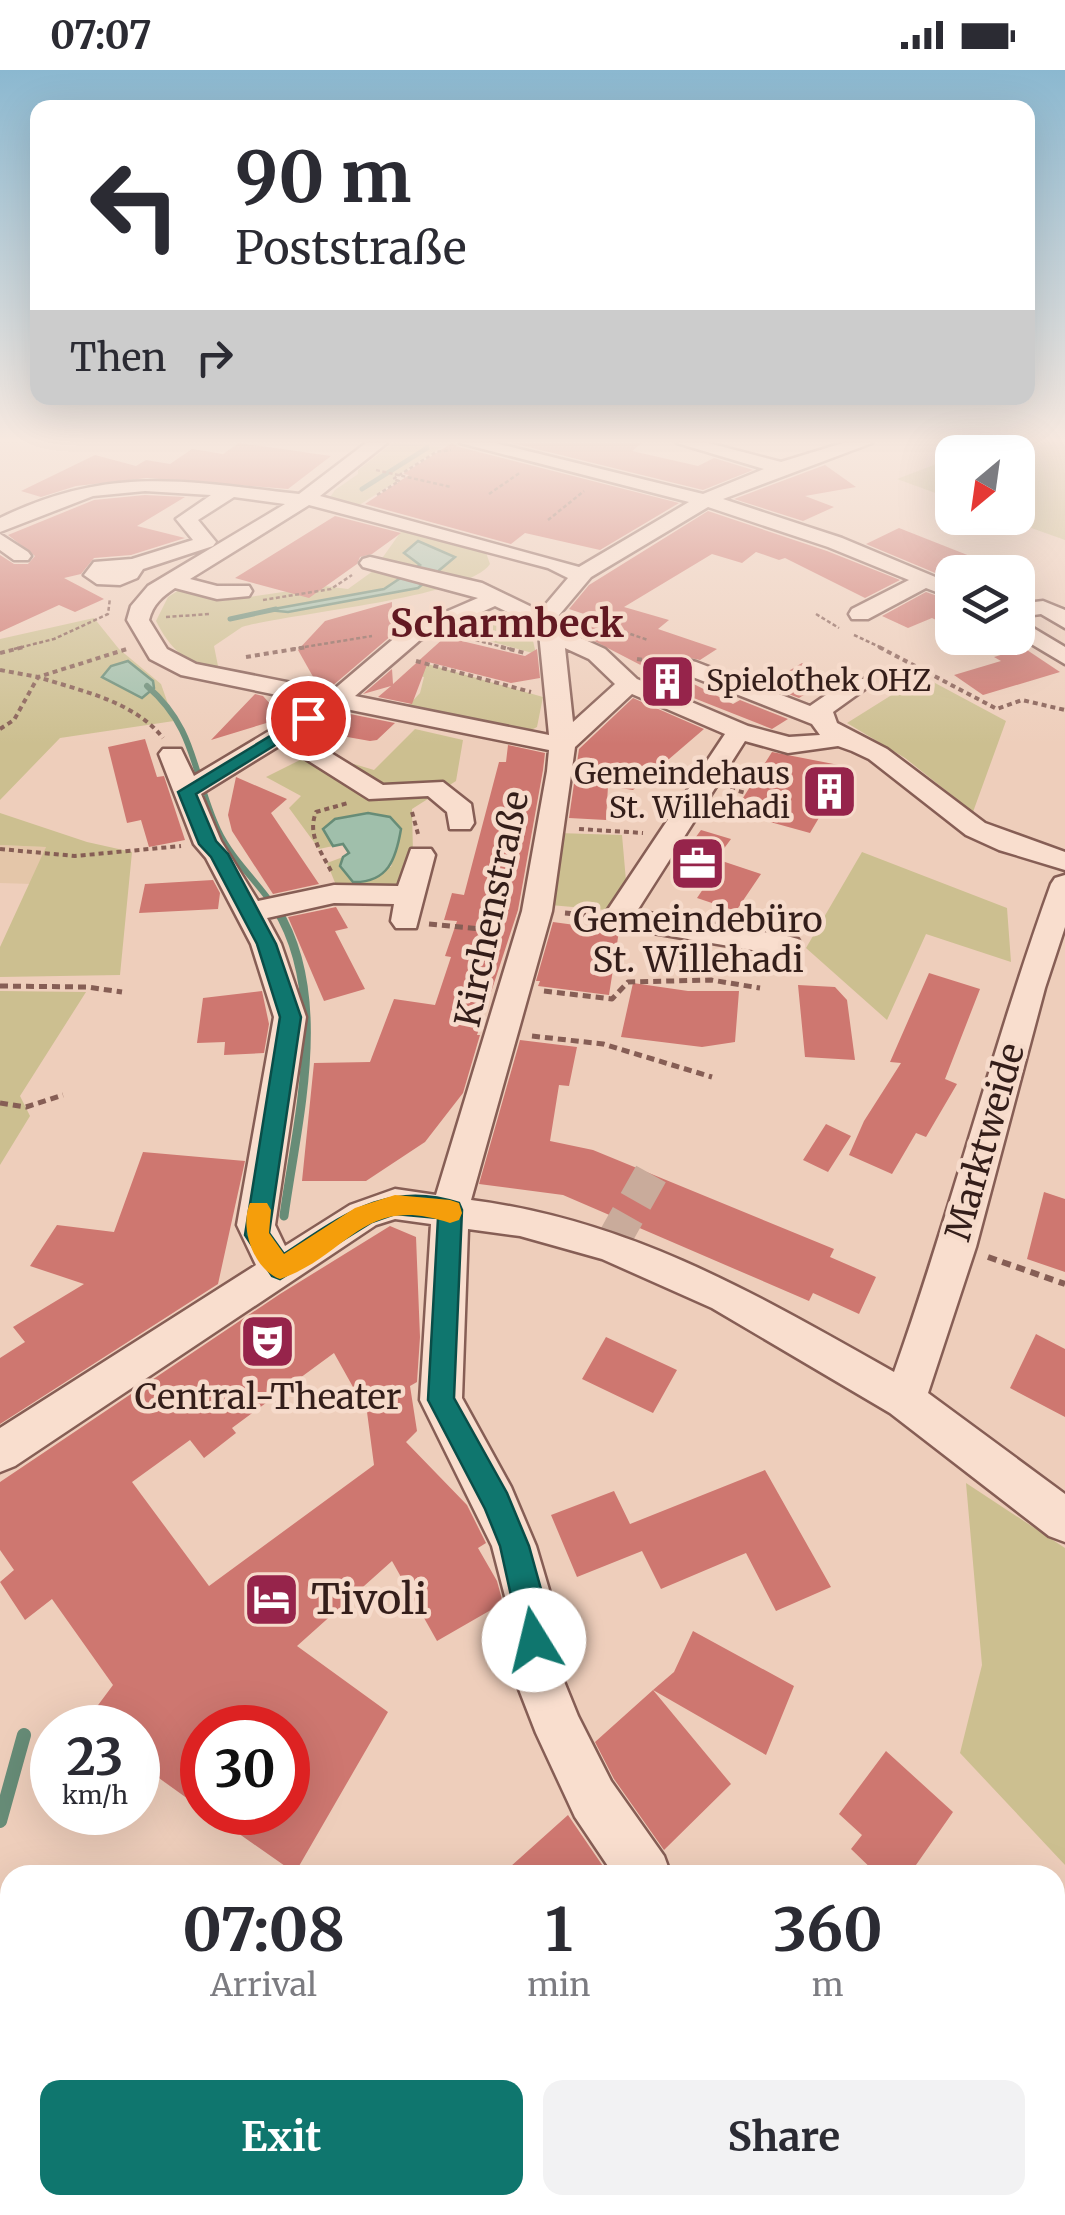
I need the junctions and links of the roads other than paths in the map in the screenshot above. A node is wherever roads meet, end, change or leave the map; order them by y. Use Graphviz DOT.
graph roads {
  1 [pos="4,543"];
  2 [pos="203,543"];
  3 [pos="233,543"];
  4 [pos="478,543"];
  5 [pos="638,543"];
  6 [pos="839,543"];
  7 [pos="21,556"];
  8 [pos="370,562"];
  9 [pos="122,573"];
  10 [pos="581,576"];
  11 [pos="926,580"];
  12 [pos="172,581"];
  13 [pos="935,584"];
  14 [pos="241,591"];
  15 [pos="485,593"];
  16 [pos="1035,606"];
  17 [pos="860,614"];
  18 [pos="1065,621"];
  19 [pos="550,631"];
  20 [pos="1035,637"];
  21 [pos="1065,657"];
  22 [pos="688,667"];
  23 [pos="629,684"];
  24 [pos="857,684"];
  25 [pos="334,702"];
  26 [pos="829,728"];
  27 [pos="739,731"];
  28 [pos="282,734"];
  29 [pos="562,745"];
  30 [pos="172,754"];
  31 [pos="199,784"];
  32 [pos="460,823"];
  33 [pos="421,855"];
  34 [pos="1065,860"];
  35 [pos="1065,884"];
  36 [pos="265,909"];
  37 [pos="788,946"];
  38 [pos="450,1210"];
  39 [pos="280,1269"];
  40 [pos="906,1400"];
  41 [pos="0,1452"];
  42 [pos="1065,1521"];
  43 [pos="638,1865"];
  1 -- 7 [label="street"];
  2 -- 9 [label="street"];
  3 -- 12 [label="street"];
  4 -- 10 [label="street"];
  5 -- 10 [label="street"];
  6 -- 11 [label="street"];
  8 -- 15 [label="street"];
  10 -- 19 [label="street"];
  11 -- 13 [label="street"];
  11 -- 17 [label="street"];
  12 -- 14 [label="street"];
  12 -- 25 [label="street"];
  15 -- 19 [label="street"];
  15 -- 25 [label="street"];
  16 -- 18 [label="street"];
  19 -- 23 [label="street"];
  19 -- 29 [label="street, Kirchenstraße"];
  20 -- 21 [label="street"];
  22 -- 26 [label="street"];
  23 -- 27 [label="street"];
  23 -- 29 [label="street"];
  24 -- 26 [label="street"];
  25 -- 28 [label="street"];
  25 -- 29 [label="street"];
  26 -- 27 [label="street"];
  26 -- 34 [label="street"];
  27 -- 37 [label="street"];
  28 -- 31 [label="street"];
  28 -- 32 [label="street"];
  29 -- 38 [label="street, Kirchenstraße"];
  30 -- 31 [label="street"];
  31 -- 36 [label="street"];
  33 -- 36 [label="street"];
  35 -- 40 [label="street, Marktweide"];
  36 -- 39 [label="street"];
  38 -- 39 [label="street"];
  38 -- 40 [label="street"];
  38 -- 43 [label="street, Kirchenstraße"];
  39 -- 41 [label="street"];
  40 -- 42 [label="street"];
}
